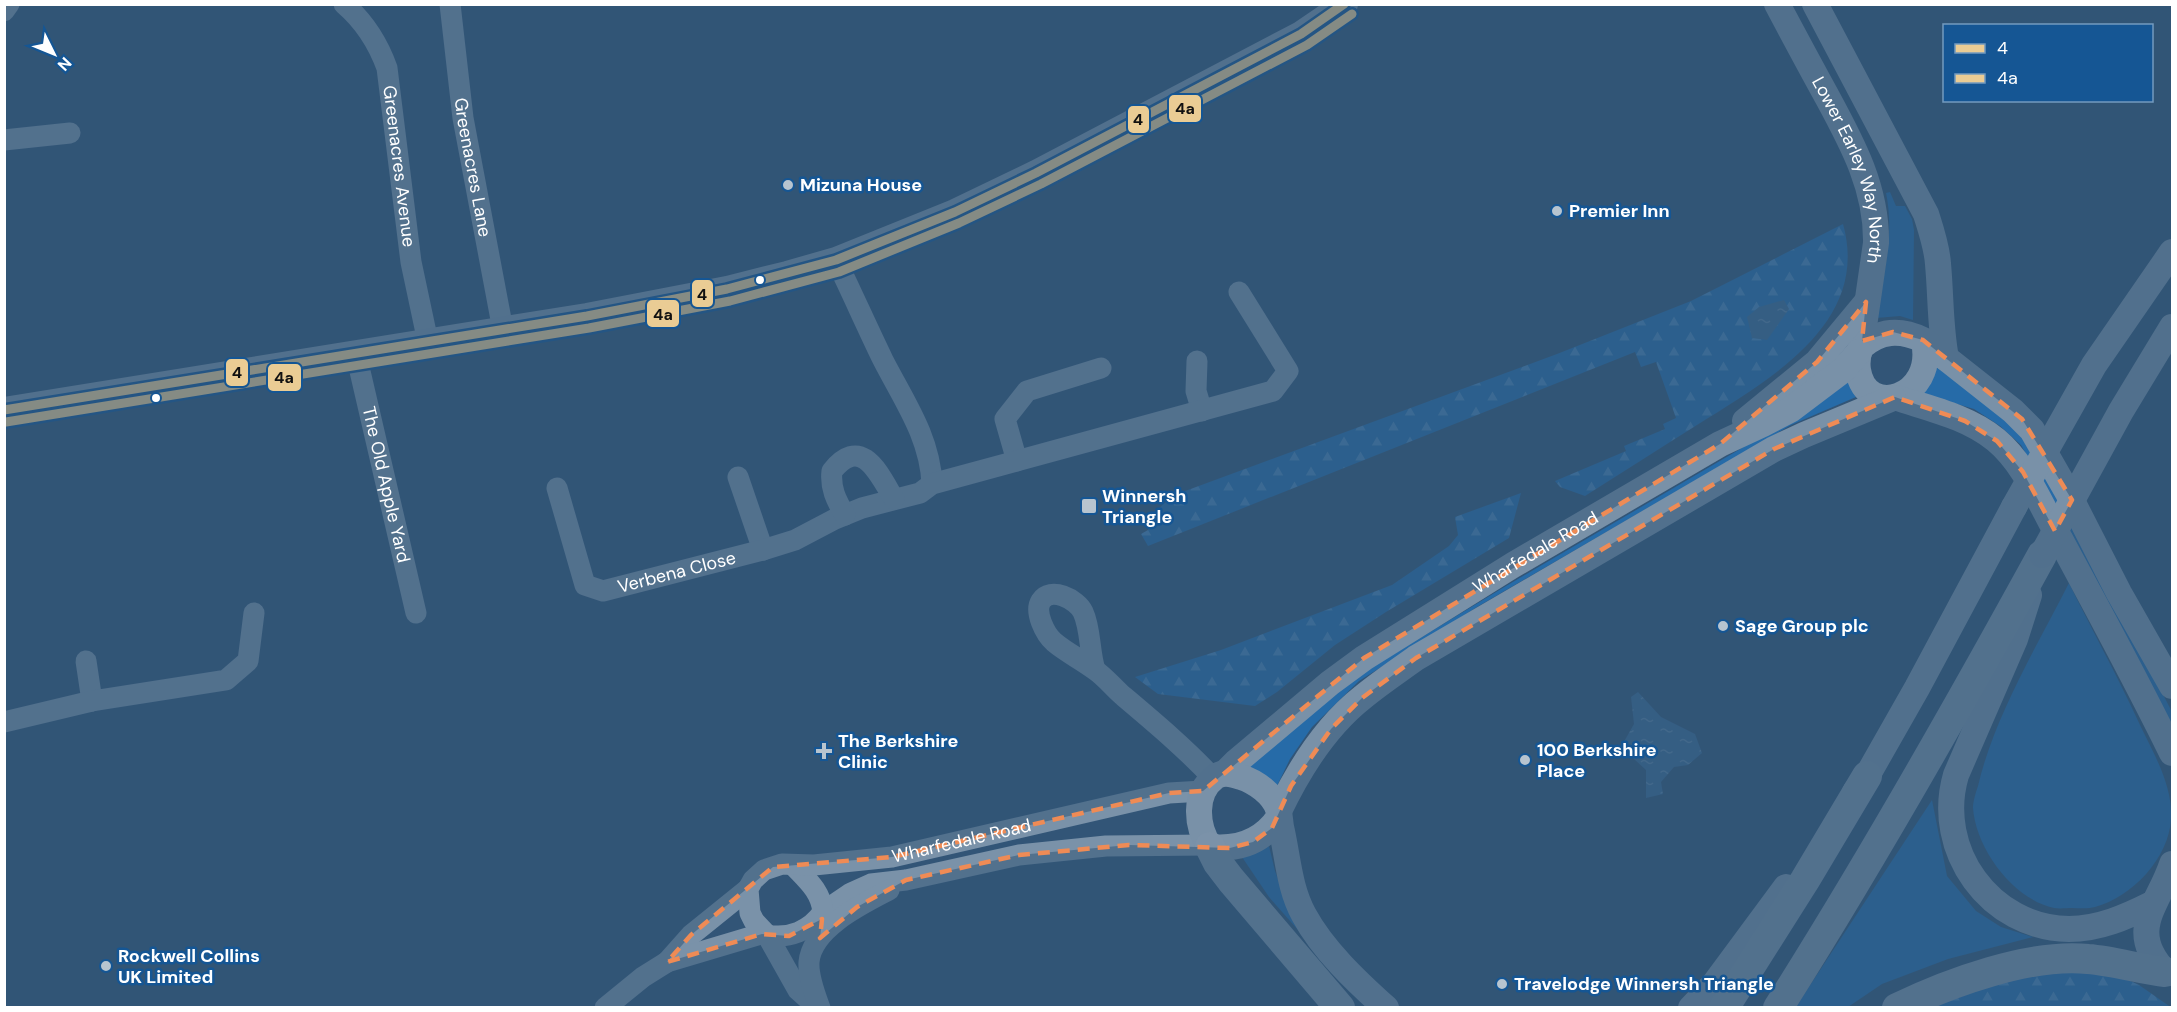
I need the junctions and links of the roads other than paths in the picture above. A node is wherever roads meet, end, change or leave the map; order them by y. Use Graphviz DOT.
graph roads {
  1 [pos="9,4"];
  2 [pos="344,4"];
  3 [pos="450,4"];
  4 [pos="1345,4"];
  5 [pos="1777,4"];
  6 [pos="1815,4"];
  7 [pos="4,11"];
  8 [pos="70,133"];
  9 [pos="4,140"];
  10 [pos="1933,234"];
  11 [pos="2172,252"];
  12 [pos="836,260"];
  13 [pos="1239,292"];
  14 [pos="1866,302"];
  15 [pos="2172,327"];
  16 [pos="503,330"];
  17 [pos="1923,341"];
  18 [pos="428,342"];
  19 [pos="1860,350"];
  20 [pos="356,354"];
  21 [pos="1946,358"];
  22 [pos="1197,361"];
  23 [pos="1101,368"];
  24 [pos="1895,398"];
  25 [pos="4,410"];
  26 [pos="1202,411"];
  27 [pos="1720,444"];
  28 [pos="1017,461"];
  29 [pos="738,477"];
  30 [pos="932,483"];
  31 [pos="557,488"];
  32 [pos="894,499"];
  33 [pos="845,515"];
  34 [pos="763,550"];
  35 [pos="2042,555"];
  36 [pos="254,613"];
  37 [pos="416,613"];
  38 [pos="86,661"];
  39 [pos="1095,670"];
  40 [pos="2172,686"];
  41 [pos="92,701"];
  42 [pos="4,722"];
  43 [pos="2172,753"];
  44 [pos="1867,776"];
  45 [pos="1214,781"];
  46 [pos="1279,814"];
  47 [pos="1209,846"];
  48 [pos="2172,864"];
  49 [pos="793,865"];
  50 [pos="906,880"];
  51 [pos="748,889"];
  52 [pos="2160,901"];
  53 [pos="823,913"];
  54 [pos="765,934"];
  55 [pos="820,938"];
  56 [pos="667,962"];
  57 [pos="2169,974"];
  58 [pos="604,1008"];
  59 [pos="819,1008"];
  60 [pos="1340,1008"];
  61 [pos="1386,1008"];
  62 [pos="1691,1008"];
  63 [pos="1724,1008"];
  64 [pos="1778,1008"];
  65 [pos="1897,1008"];
  1 -- 7 [label="street"];
  2 -- 18 [label="street, Greenacres Avenue"];
  3 -- 16 [label="street, Greenacres Lane"];
  4 -- 12 [label="main road"];
  5 -- 14 [label="main road, Lower Earley Way North"];
  6 -- 10 [label="main road, Lower Earley Way North"];
  8 -- 9 [label="street"];
  10 -- 17 [label="main road"];
  10 -- 21 [label="main road, Lower Earley Way North"];
  11 -- 44 [label="main road, bridge"];
  12 -- 16 [label="main road"];
  12 -- 30 [label="street"];
  13 -- 26 [label="street, Verbena Close"];
  14 -- 19 [label="main road, Lower Earley Way North"];
  14 -- 27 [label="main road"];
  15 -- 35 [label="main road, bridge"];
  16 -- 18 [label="main road"];
  17 -- 19 [label="main road"];
  17 -- 21 [label="main road"];
  17 -- 24 [label="main road"];
  18 -- 20 [label="main road"];
  19 -- 24 [label="main road"];
  19 -- 27 [label="main road, Wharfedale Road"];
  20 -- 25 [label="main road"];
  20 -- 37 [label="street, The Old Apple Yard"];
  21 -- 40 [label="main road"];
  22 -- 26 [label="street"];
  23 -- 28 [label="street"];
  24 -- 43 [label="main road"];
  24 -- 46 [label="main road, Wharfedale Road"];
  26 -- 28 [label="street, Verbena Close"];
  27 -- 45 [label="main road, Wharfedale Road"];
  28 -- 30 [label="street, Verbena Close"];
  29 -- 34 [label="street"];
  30 -- 32 [label="street, Verbena Close"];
  31 -- 34 [label="street, Verbena Close"];
  32 -- 33 [label="street, Verbena Close"];
  32 -- 33 [label="street"];
  33 -- 34 [label="street, Verbena Close"];
  35 -- 52 [label="main road"];
  35 -- 64 [label="highway"];
  36 -- 41 [label="street"];
  38 -- 41 [label="street"];
  39 -- 45 [label="street"];
  41 -- 42 [label="street"];
  44 -- 62 [label="main road"];
  44 -- 63 [label="highway"];
  45 -- 46 [label="main road"];
  45 -- 47 [label="main road"];
  45 -- 49 [label="street, Wharfedale Road"];
  46 -- 47 [label="main road"];
  46 -- 61 [label="main road"];
  47 -- 50 [label="street, Wharfedale Road"];
  47 -- 60 [label="highway"];
  48 -- 52 [label="main road"];
  49 -- 51 [label="street"];
  49 -- 53 [label="street"];
  50 -- 53 [label="street, Wharfedale Road"];
  50 -- 55 [label="street"];
  51 -- 54 [label="street"];
  51 -- 56 [label="street"];
  52 -- 57 [label="main road"];
  53 -- 54 [label="street"];
  53 -- 55 [label="street"];
  54 -- 56 [label="street"];
  54 -- 59 [label="street"];
  55 -- 59 [label="street"];
  56 -- 58 [label="street"];
  57 -- 65 [label="highway"];
}
